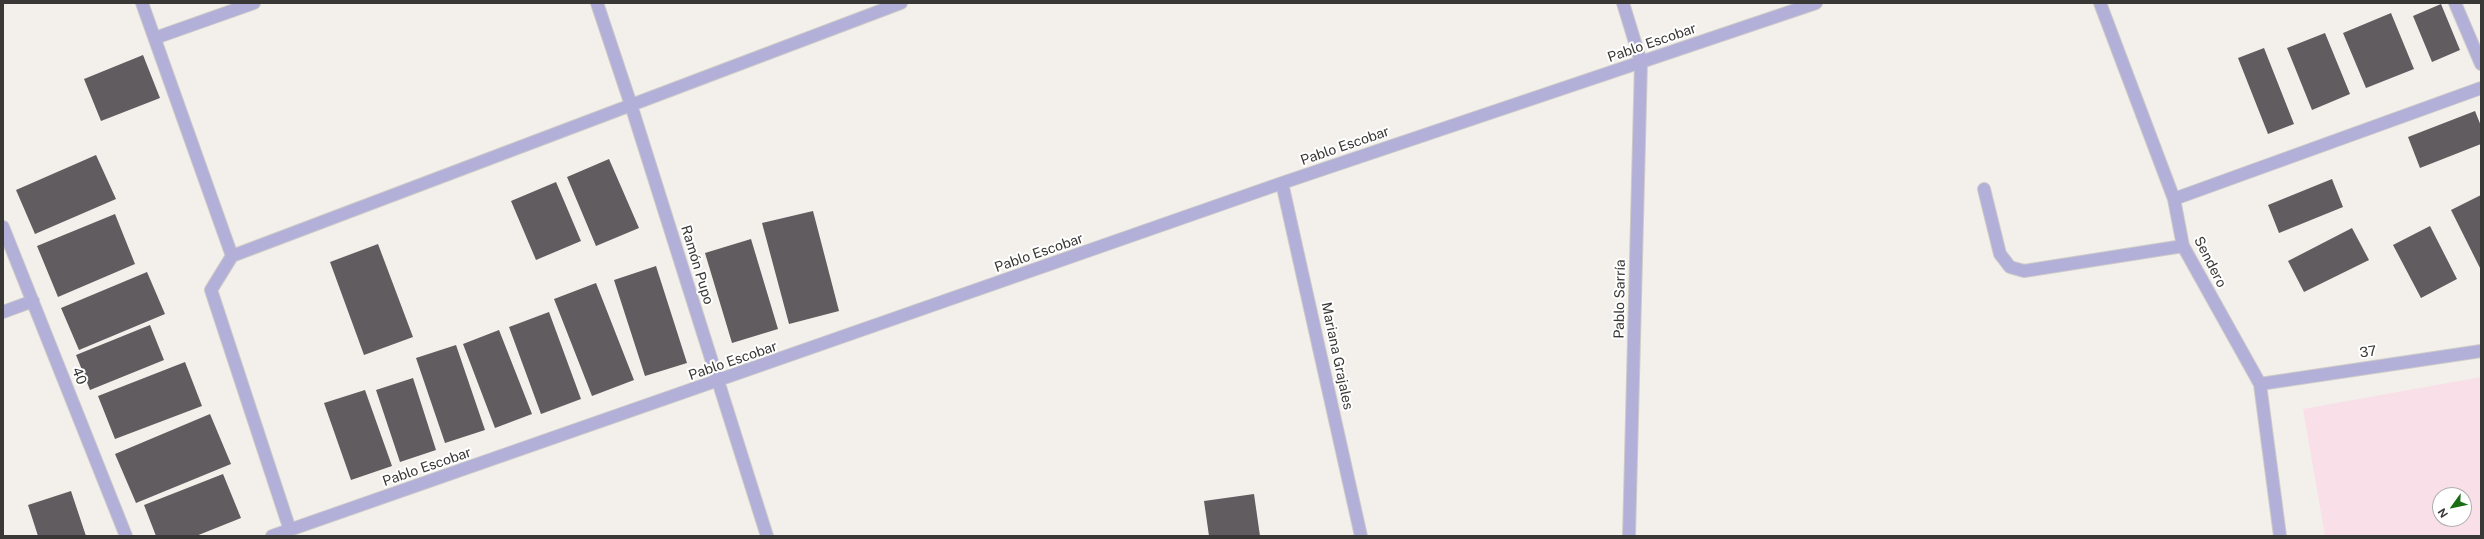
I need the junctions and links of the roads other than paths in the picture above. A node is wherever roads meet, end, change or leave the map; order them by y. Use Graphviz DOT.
graph roads {
  1 [pos="142,3"];
  2 [pos="254,3"];
  3 [pos="597,3"];
  4 [pos="901,3"];
  5 [pos="1623,3"];
  6 [pos="1816,3"];
  7 [pos="2100,3"];
  8 [pos="2455,3"];
  9 [pos="155,38"];
  10 [pos="1641,62"];
  11 [pos="2481,64"];
  12 [pos="2481,88"];
  13 [pos="631,105"];
  14 [pos="1282,183"];
  15 [pos="1984,189"];
  16 [pos="2174,199"];
  17 [pos="3,227"];
  18 [pos="2183,246"];
  19 [pos="232,256"];
  20 [pos="33,301"];
  21 [pos="3,312"];
  22 [pos="2481,351"];
  23 [pos="718,382"];
  24 [pos="2260,384"];
  25 [pos="290,530"];
  26 [pos="126,536"];
  27 [pos="272,536"];
  28 [pos="767,536"];
  29 [pos="1360,536"];
  30 [pos="1629,536"];
  31 [pos="2280,536"];
  1 -- 9 [label="street"];
  2 -- 9 [label="street"];
  3 -- 13 [label="street, Ramón Pupo"];
  4 -- 13 [label="street"];
  5 -- 10 [label="street, Pablo Sarría"];
  6 -- 10 [label="street, Pablo Escobar"];
  7 -- 16 [label="street, Sendero"];
  8 -- 11 [label="street"];
  9 -- 19 [label="street"];
  10 -- 14 [label="street, Pablo Escobar"];
  10 -- 30 [label="street, Pablo Sarría"];
  12 -- 16 [label="street"];
  13 -- 19 [label="street"];
  13 -- 23 [label="street, Ramón Pupo"];
  14 -- 23 [label="street, Pablo Escobar"];
  14 -- 29 [label="street, Mariana Grajales"];
  15 -- 18 [label="street"];
  16 -- 18 [label="street, Sendero"];
  17 -- 20 [label="street, 40"];
  18 -- 24 [label="street, Sendero"];
  19 -- 25 [label="street"];
  20 -- 21 [label="street"];
  20 -- 26 [label="street, 40"];
  22 -- 24 [label="street, 37"];
  23 -- 25 [label="street, Pablo Escobar"];
  23 -- 28 [label="street, Ramón Pupo"];
  24 -- 31 [label="street, Sendero"];
  25 -- 27 [label="street, Pablo Escobar"];
}
